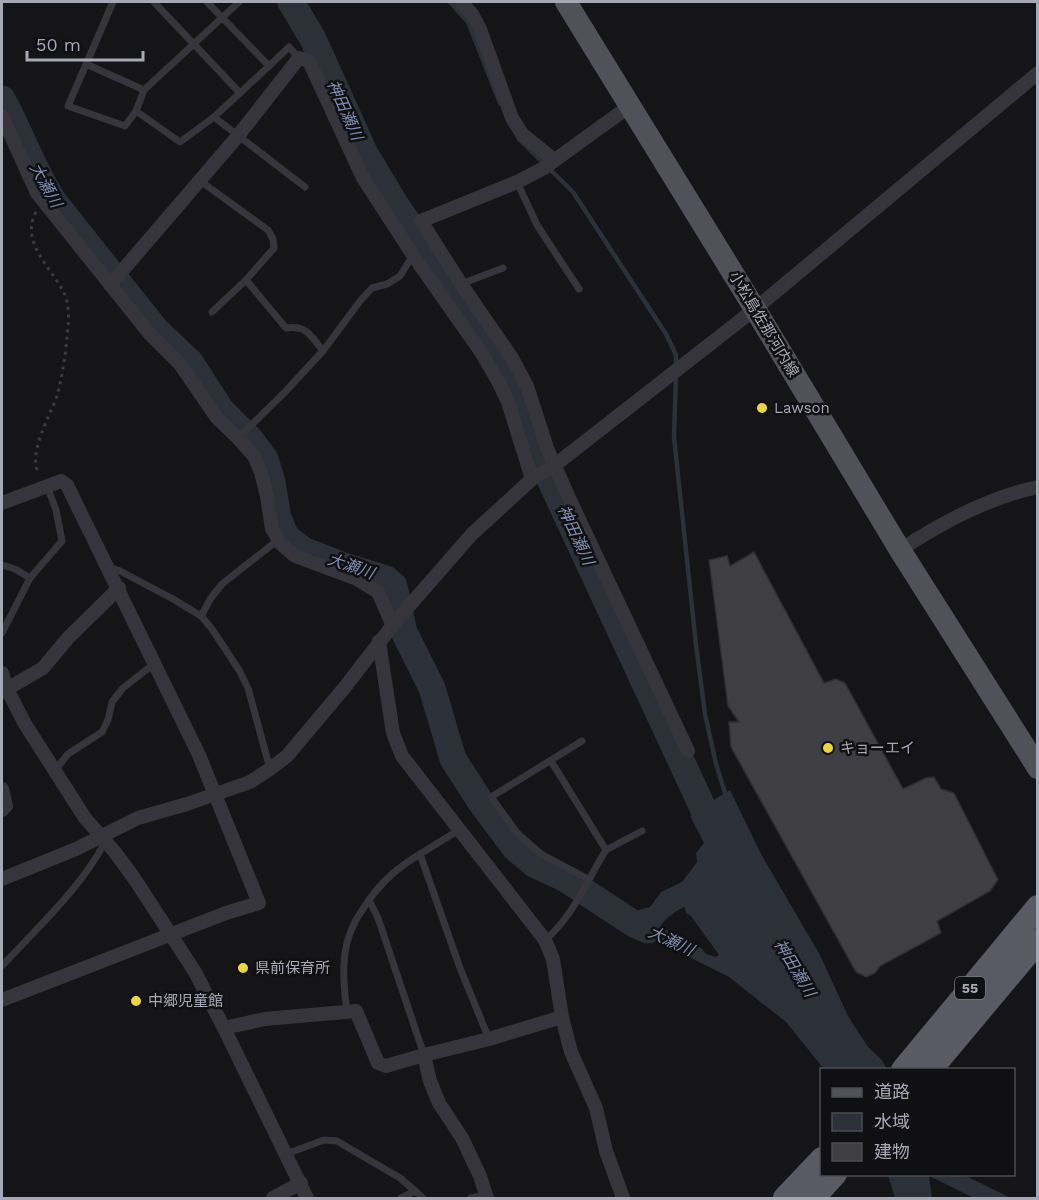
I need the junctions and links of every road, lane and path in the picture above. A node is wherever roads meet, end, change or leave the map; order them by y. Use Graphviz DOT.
graph roads {
  1 [pos="113,2"];
  2 [pos="154,2"];
  3 [pos="207,2"];
  4 [pos="238,2"];
  5 [pos="461,2"];
  6 [pos="567,2"];
  7 [pos="222,17"];
  8 [pos="193,43"];
  9 [pos="299,58"];
  10 [pos="86,64"];
  11 [pos="269,66"];
  12 [pos="1038,73"];
  13 [pos="144,90"];
  14 [pos="240,93"];
  15 [pos="631,105"];
  16 [pos="136,111"];
  17 [pos="2,116"];
  18 [pos="214,117"];
  19 [pos="237,137"];
  20 [pos="550,164"];
  21 [pos="199,180"];
  22 [pos="517,182"];
  23 [pos="304,187"];
  24 [pos="43,201"];
  25 [pos="413,255"];
  26 [pos="503,268"];
  27 [pos="246,280"];
  28 [pos="114,281"];
  29 [pos="461,284"];
  30 [pos="579,289"];
  31 [pos="755,309"];
  32 [pos="212,312"];
  33 [pos="323,351"];
  34 [pos="242,433"];
  35 [pos="543,472"];
  36 [pos="47,486"];
  37 [pos="1038,487"];
  38 [pos="2,503"];
  39 [pos="278,540"];
  40 [pos="900,550"];
  41 [pos="2,565"];
  42 [pos="109,567"];
  43 [pos="30,578"];
  44 [pos="119,588"];
  45 [pos="201,616"];
  46 [pos="398,619"];
  47 [pos="2,633"];
  48 [pos="379,642"];
  49 [pos="154,663"];
  50 [pos="2,673"];
  51 [pos="4,690"];
  52 [pos="582,741"];
  53 [pos="688,751"];
  54 [pos="551,760"];
  55 [pos="1038,768"];
  56 [pos="56,769"];
  57 [pos="270,769"];
  58 [pos="2,789"];
  59 [pos="215,794"];
  60 [pos="2,810"];
  61 [pos="459,830"];
  62 [pos="642,831"];
  63 [pos="104,838"];
  64 [pos="606,850"];
  65 [pos="420,854"];
  66 [pos="2,879"];
  67 [pos="586,883"];
  68 [pos="369,900"];
  69 [pos="1038,907"];
  70 [pos="169,934"];
  71 [pos="544,940"];
  72 [pos="1038,941"];
  73 [pos="2,966"];
  74 [pos="2,1000"];
  75 [pos="347,1012"];
  76 [pos="562,1017"];
  77 [pos="224,1028"];
  78 [pos="489,1039"];
  79 [pos="424,1055"];
  80 [pos="905,1068"];
  81 [pos="932,1068"];
  82 [pos="285,1154"];
  83 [pos="820,1161"];
  84 [pos="833,1176"];
  85 [pos="300,1183"];
  86 [pos="415,1191"];
  87 [pos="486,1197"];
  88 [pos="273,1198"];
  89 [pos="307,1198"];
  90 [pos="401,1198"];
  91 [pos="423,1198"];
  92 [pos="471,1198"];
  93 [pos="623,1198"];
  94 [pos="785,1198"];
  95 [pos="813,1198"];
  1 -- 10 [label="lane"];
  2 -- 8 [label="lane"];
  3 -- 7 [label="lane"];
  4 -- 7 [label="lane"];
  5 -- 20 [label="street"];
  6 -- 15 [label="main road, 小松島佐那河内線"];
  7 -- 8 [label="lane"];
  7 -- 11 [label="lane"];
  8 -- 13 [label="lane"];
  8 -- 14 [label="lane"];
  9 -- 11 [label="lane"];
  9 -- 19 [label="street"];
  9 -- 25 [label="street"];
  10 -- 13 [label="lane"];
  10 -- 16 [label="lane"];
  11 -- 14 [label="lane"];
  12 -- 31 [label="street"];
  13 -- 16 [label="lane"];
  14 -- 18 [label="lane"];
  15 -- 20 [label="street"];
  15 -- 31 [label="main road, 小松島佐那河内線"];
  16 -- 18 [label="lane"];
  17 -- 24 [label="street"];
  18 -- 19 [label="lane"];
  19 -- 21 [label="street"];
  19 -- 23 [label="lane"];
  20 -- 22 [label="street"];
  21 -- 27 [label="lane"];
  21 -- 28 [label="street"];
  22 -- 29 [label="street"];
  22 -- 30 [label="lane"];
  24 -- 28 [label="street"];
  24 -- 36 [label="path"];
  25 -- 33 [label="lane"];
  25 -- 35 [label="street"];
  26 -- 29 [label="lane"];
  27 -- 32 [label="lane"];
  27 -- 33 [label="lane"];
  28 -- 34 [label="street"];
  29 -- 35 [label="street"];
  31 -- 35 [label="street"];
  31 -- 40 [label="main road, 小松島佐那河内線"];
  33 -- 34 [label="lane"];
  34 -- 39 [label="street"];
  35 -- 46 [label="street"];
  35 -- 53 [label="street"];
  36 -- 38 [label="street"];
  36 -- 42 [label="street"];
  36 -- 43 [label="lane"];
  37 -- 40 [label="street"];
  39 -- 45 [label="lane"];
  39 -- 46 [label="street"];
  40 -- 55 [label="main road, 小松島佐那河内線"];
  41 -- 43 [label="lane"];
  42 -- 44 [label="street"];
  42 -- 45 [label="lane"];
  43 -- 47 [label="lane"];
  44 -- 49 [label="street"];
  44 -- 51 [label="street"];
  45 -- 57 [label="lane"];
  46 -- 48 [label="street"];
  48 -- 57 [label="street"];
  48 -- 61 [label="street"];
  49 -- 56 [label="lane"];
  49 -- 59 [label="street"];
  50 -- 51 [label="street"];
  51 -- 56 [label="street"];
  52 -- 54 [label="lane"];
  54 -- 64 [label="lane"];
  54 -- 67 [label="lane"];
  56 -- 63 [label="street"];
  57 -- 59 [label="street"];
  58 -- 60 [label="street"];
  59 -- 63 [label="street"];
  59 -- 70 [label="street"];
  61 -- 65 [label="lane"];
  61 -- 71 [label="street"];
  62 -- 64 [label="lane"];
  63 -- 66 [label="street"];
  63 -- 70 [label="street"];
  63 -- 73 [label="lane"];
  64 -- 67 [label="lane"];
  65 -- 68 [label="lane"];
  65 -- 78 [label="lane"];
  67 -- 71 [label="lane"];
  68 -- 75 [label="lane"];
  68 -- 79 [label="lane"];
  69 -- 80 [label="highway, 55"];
  70 -- 74 [label="street"];
  70 -- 77 [label="street"];
  71 -- 76 [label="street"];
  72 -- 81 [label="highway, 55"];
  75 -- 77 [label="street"];
  75 -- 79 [label="street"];
  76 -- 78 [label="street"];
  76 -- 93 [label="street"];
  77 -- 82 [label="street"];
  78 -- 79 [label="street"];
  79 -- 87 [label="street"];
  82 -- 85 [label="street"];
  82 -- 86 [label="lane"];
  83 -- 94 [label="highway"];
  84 -- 95 [label="highway"];
  85 -- 88 [label="street"];
  85 -- 89 [label="street"];
  86 -- 90 [label="lane"];
  86 -- 91 [label="lane"];
  87 -- 92 [label="lane"];
}
